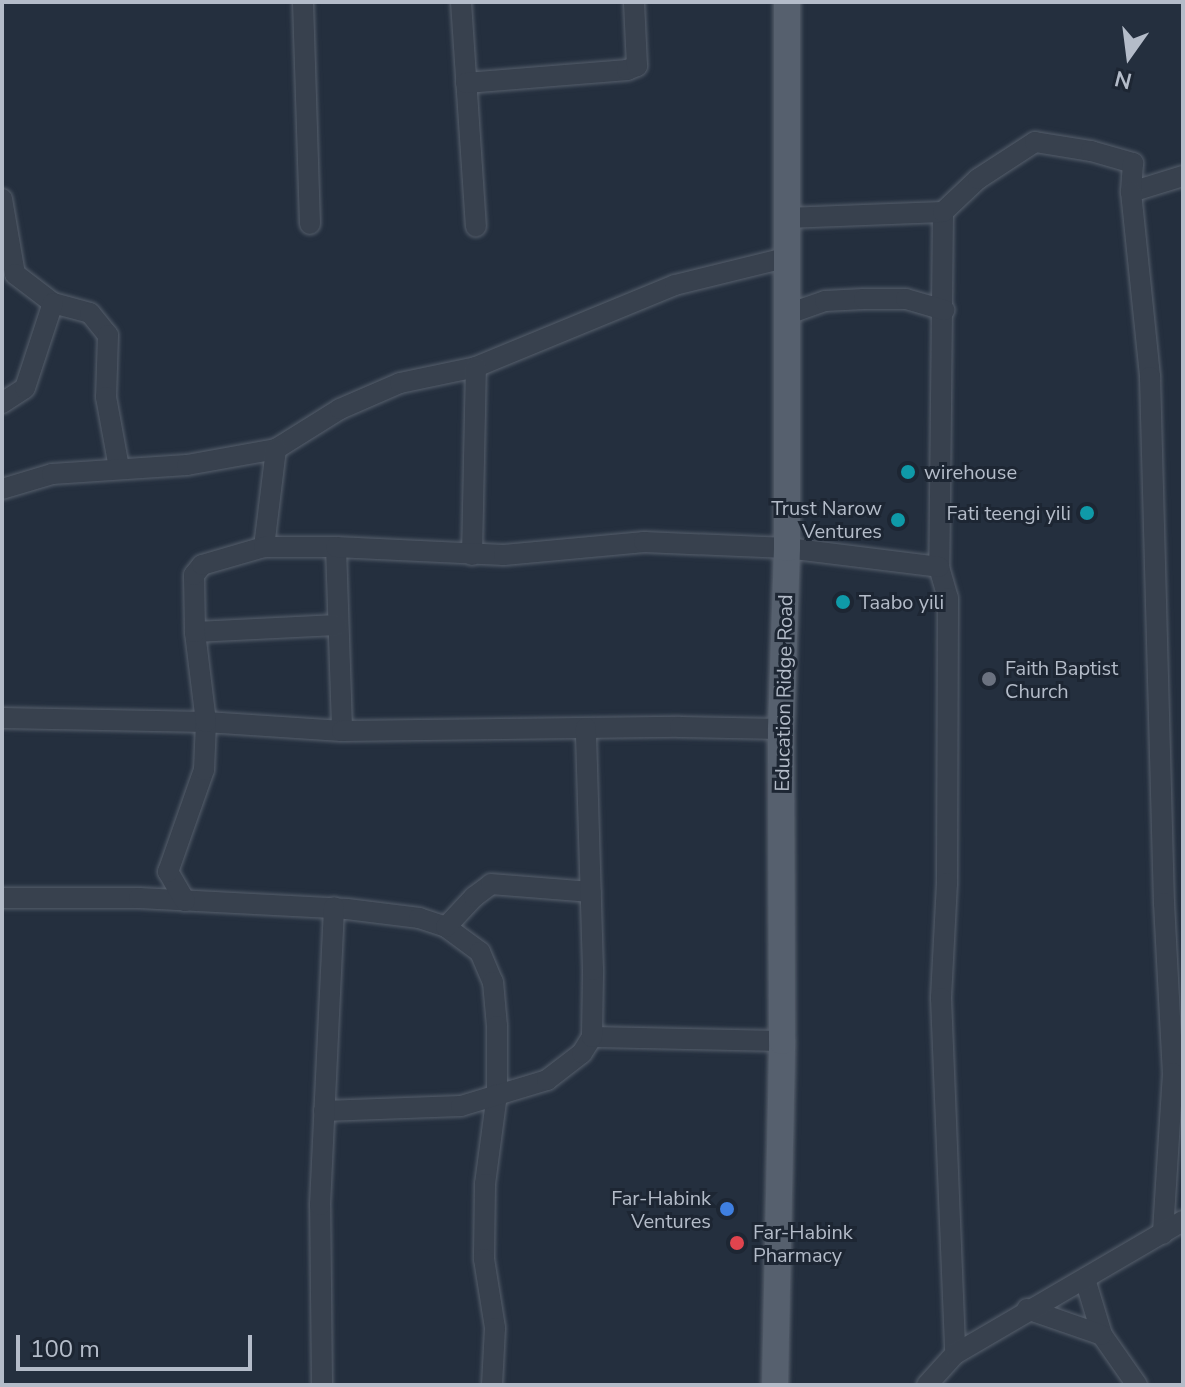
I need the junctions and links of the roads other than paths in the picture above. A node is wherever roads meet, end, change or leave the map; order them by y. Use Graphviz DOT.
graph roads {
  1 [pos="303,2"];
  2 [pos="461,2"];
  3 [pos="634,2"];
  4 [pos="787,2"];
  5 [pos="466,83"];
  6 [pos="1183,176"];
  7 [pos="1131,192"];
  8 [pos="2,199"];
  9 [pos="943,212"];
  10 [pos="786,218"];
  11 [pos="310,224"];
  12 [pos="476,226"];
  13 [pos="785,258"];
  14 [pos="53,303"];
  15 [pos="944,310"];
  16 [pos="785,315"];
  17 [pos="476,367"];
  18 [pos="2,403"];
  19 [pos="276,449"];
  20 [pos="119,468"];
  21 [pos="2,489"];
  22 [pos="264,547"];
  23 [pos="336,547"];
  24 [pos="787,548"];
  25 [pos="472,555"];
  26 [pos="939,567"];
  27 [pos="337,625"];
  28 [pos="195,632"];
  29 [pos="2,718"];
  30 [pos="206,722"];
  31 [pos="586,728"];
  32 [pos="781,729"];
  33 [pos="342,731"];
  34 [pos="168,872"];
  35 [pos="591,892"];
  36 [pos="2,898"];
  37 [pos="139,898"];
  38 [pos="185,901"];
  39 [pos="334,907"];
  40 [pos="446,927"];
  41 [pos="592,1037"];
  42 [pos="782,1041"];
  43 [pos="497,1094"];
  44 [pos="324,1111"];
  45 [pos="1183,1221"];
  46 [pos="1163,1234"];
  47 [pos="1085,1279"];
  48 [pos="1027,1309"];
  49 [pos="1102,1335"];
  50 [pos="955,1354"];
  51 [pos="322,1385"];
  52 [pos="492,1385"];
  53 [pos="775,1385"];
  54 [pos="927,1385"];
  55 [pos="1137,1385"];
  1 -- 11 [label="street"];
  2 -- 5 [label="street"];
  3 -- 5 [label="street"];
  4 -- 10 [label="main road, Education Ridge Road"];
  5 -- 12 [label="street"];
  6 -- 7 [label="street"];
  7 -- 9 [label="street"];
  7 -- 46 [label="street"];
  8 -- 14 [label="street"];
  9 -- 10 [label="street"];
  9 -- 15 [label="street"];
  10 -- 13 [label="main road, Education Ridge Road"];
  13 -- 16 [label="main road, Education Ridge Road"];
  13 -- 17 [label="street"];
  14 -- 18 [label="street"];
  14 -- 20 [label="street"];
  15 -- 16 [label="street"];
  15 -- 26 [label="street"];
  16 -- 24 [label="main road, Education Ridge Road"];
  17 -- 19 [label="street"];
  17 -- 25 [label="street"];
  19 -- 20 [label="street"];
  19 -- 22 [label="street"];
  20 -- 21 [label="street"];
  22 -- 23 [label="street"];
  22 -- 28 [label="street"];
  23 -- 25 [label="street"];
  23 -- 27 [label="street"];
  24 -- 25 [label="street"];
  24 -- 26 [label="street"];
  24 -- 32 [label="main road, Education Ridge Road"];
  26 -- 50 [label="street"];
  27 -- 28 [label="street"];
  27 -- 33 [label="street"];
  28 -- 30 [label="street"];
  29 -- 30 [label="street"];
  30 -- 33 [label="street"];
  30 -- 34 [label="street"];
  31 -- 32 [label="street"];
  31 -- 33 [label="street"];
  31 -- 35 [label="street"];
  32 -- 42 [label="main road, Education Ridge Road"];
  34 -- 37 [label="street"];
  34 -- 38 [label="street"];
  35 -- 40 [label="street"];
  35 -- 41 [label="street"];
  36 -- 37 [label="street"];
  37 -- 38 [label="street"];
  38 -- 39 [label="street"];
  39 -- 40 [label="street"];
  39 -- 44 [label="street"];
  40 -- 43 [label="street"];
  41 -- 42 [label="street"];
  41 -- 43 [label="street"];
  42 -- 53 [label="main road, Education Ridge Road"];
  43 -- 44 [label="street"];
  43 -- 52 [label="street"];
  44 -- 51 [label="street"];
  45 -- 46 [label="street"];
  46 -- 47 [label="street"];
  47 -- 48 [label="street"];
  47 -- 49 [label="street"];
  48 -- 49 [label="street"];
  48 -- 50 [label="street"];
  49 -- 55 [label="street"];
  50 -- 54 [label="street"];
}
